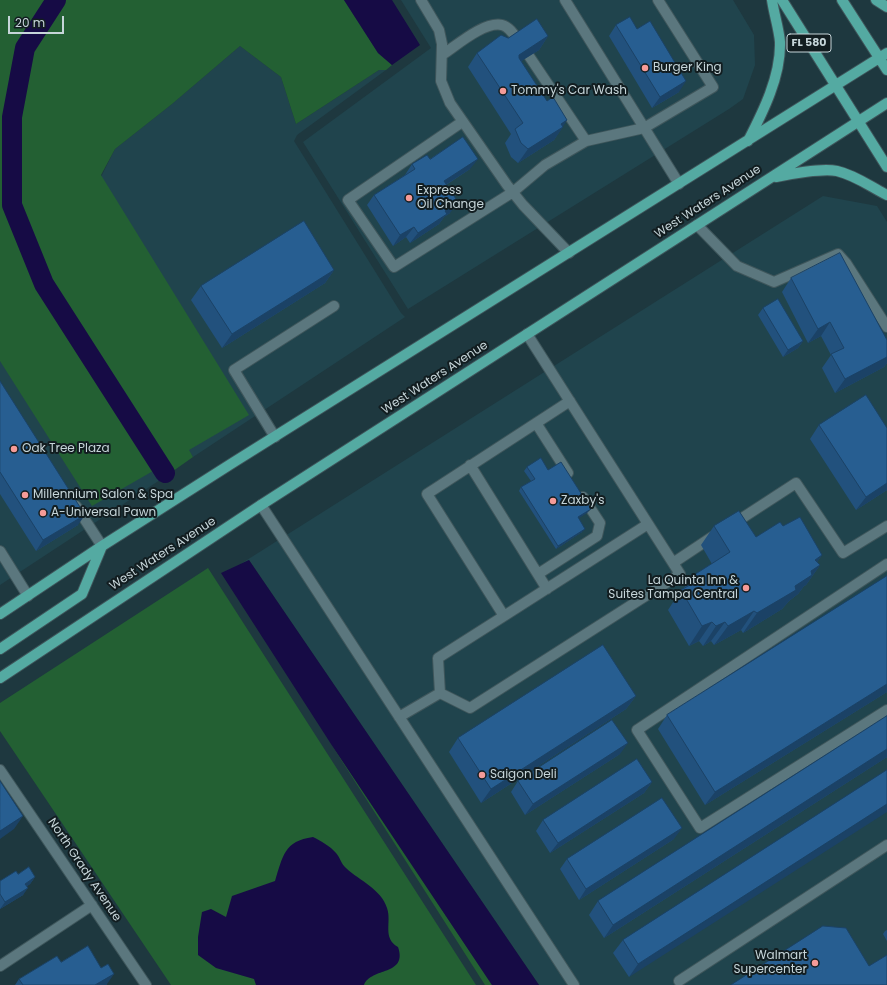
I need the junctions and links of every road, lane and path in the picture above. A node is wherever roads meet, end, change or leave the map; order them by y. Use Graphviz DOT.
graph roads {
  1 [pos="421,0"];
  2 [pos="565,0"];
  3 [pos="658,0"];
  4 [pos="772,0"];
  5 [pos="782,0"];
  6 [pos="842,0"];
  7 [pos="876,0"];
  8 [pos="887,7"];
  9 [pos="517,39"];
  10 [pos="442,55"];
  11 [pos="883,55"];
  12 [pos="529,56"];
  13 [pos="887,70"];
  14 [pos="836,86"];
  15 [pos="887,103"];
  16 [pos="858,121"];
  17 [pos="462,122"];
  18 [pos="644,128"];
  19 [pos="586,141"];
  20 [pos="748,141"];
  21 [pos="887,167"];
  22 [pos="770,178"];
  23 [pos="679,184"];
  24 [pos="513,192"];
  25 [pos="887,195"];
  26 [pos="697,225"];
  27 [pos="569,253"];
  28 [pos="334,306"];
  29 [pos="887,327"];
  30 [pos="527,334"];
  31 [pos="570,401"];
  32 [pos="536,423"];
  33 [pos="275,437"];
  34 [pos="470,466"];
  35 [pos="69,496"];
  36 [pos="262,505"];
  37 [pos="648,524"];
  38 [pos="887,526"];
  39 [pos="102,546"];
  40 [pos="0,551"];
  41 [pos="673,563"];
  42 [pos="887,564"];
  43 [pos="4,566"];
  44 [pos="538,574"];
  45 [pos="547,589"];
  46 [pos="28,596"];
  47 [pos="0,614"];
  48 [pos="504,616"];
  49 [pos="0,649"];
  50 [pos="0,678"];
  51 [pos="440,693"];
  52 [pos="887,710"];
  53 [pos="399,717"];
  54 [pos="0,770"];
  55 [pos="887,845"];
  56 [pos="92,905"];
  57 [pos="0,966"];
  58 [pos="678,984"];
  59 [pos="146,985"];
  60 [pos="574,985"];
  1 -- 10 [label="street"];
  2 -- 18 [label="street"];
  3 -- 18 [label="street"];
  4 -- 20 [label="main road"];
  5 -- 14 [label="main road, FL 580"];
  6 -- 11 [label="main road"];
  7 -- 8 [label="main road"];
  9 -- 10 [label="street"];
  10 -- 17 [label="street"];
  11 -- 13 [label="main road"];
  11 -- 14 [label="main road"];
  12 -- 19 [label="street"];
  14 -- 16 [label="main road, FL 580"];
  14 -- 20 [label="main road"];
  15 -- 16 [label="main road, West Waters Avenue"];
  16 -- 21 [label="main road, FL 580"];
  16 -- 22 [label="main road, West Waters Avenue"];
  17 -- 24 [label="street"];
  17 -- 24 [label="street"];
  18 -- 19 [label="street"];
  18 -- 23 [label="street"];
  19 -- 24 [label="street"];
  20 -- 23 [label="main road"];
  22 -- 25 [label="main road"];
  22 -- 26 [label="main road, West Waters Avenue"];
  23 -- 27 [label="main road"];
  24 -- 27 [label="street"];
  26 -- 29 [label="street"];
  26 -- 30 [label="main road, West Waters Avenue"];
  27 -- 33 [label="main road"];
  28 -- 33 [label="street"];
  30 -- 31 [label="street"];
  30 -- 36 [label="main road, West Waters Avenue"];
  31 -- 32 [label="street"];
  31 -- 37 [label="street"];
  32 -- 34 [label="street"];
  32 -- 44 [label="street"];
  33 -- 39 [label="main road"];
  34 -- 44 [label="street"];
  34 -- 48 [label="street"];
  35 -- 39 [label="street"];
  36 -- 50 [label="main road, West Waters Avenue"];
  36 -- 53 [label="street"];
  37 -- 41 [label="street"];
  37 -- 45 [label="street"];
  38 -- 41 [label="street"];
  39 -- 46 [label="main road"];
  39 -- 49 [label="main road"];
  40 -- 43 [label="street"];
  41 -- 51 [label="street"];
  42 -- 52 [label="street"];
  43 -- 46 [label="street"];
  44 -- 45 [label="street"];
  45 -- 48 [label="street"];
  46 -- 47 [label="main road"];
  48 -- 51 [label="street"];
  51 -- 53 [label="street"];
  53 -- 60 [label="street"];
  54 -- 56 [label="street, North Grady Avenue"];
  55 -- 58 [label="street"];
  56 -- 57 [label="street"];
  56 -- 59 [label="street, North Grady Avenue"];
}
